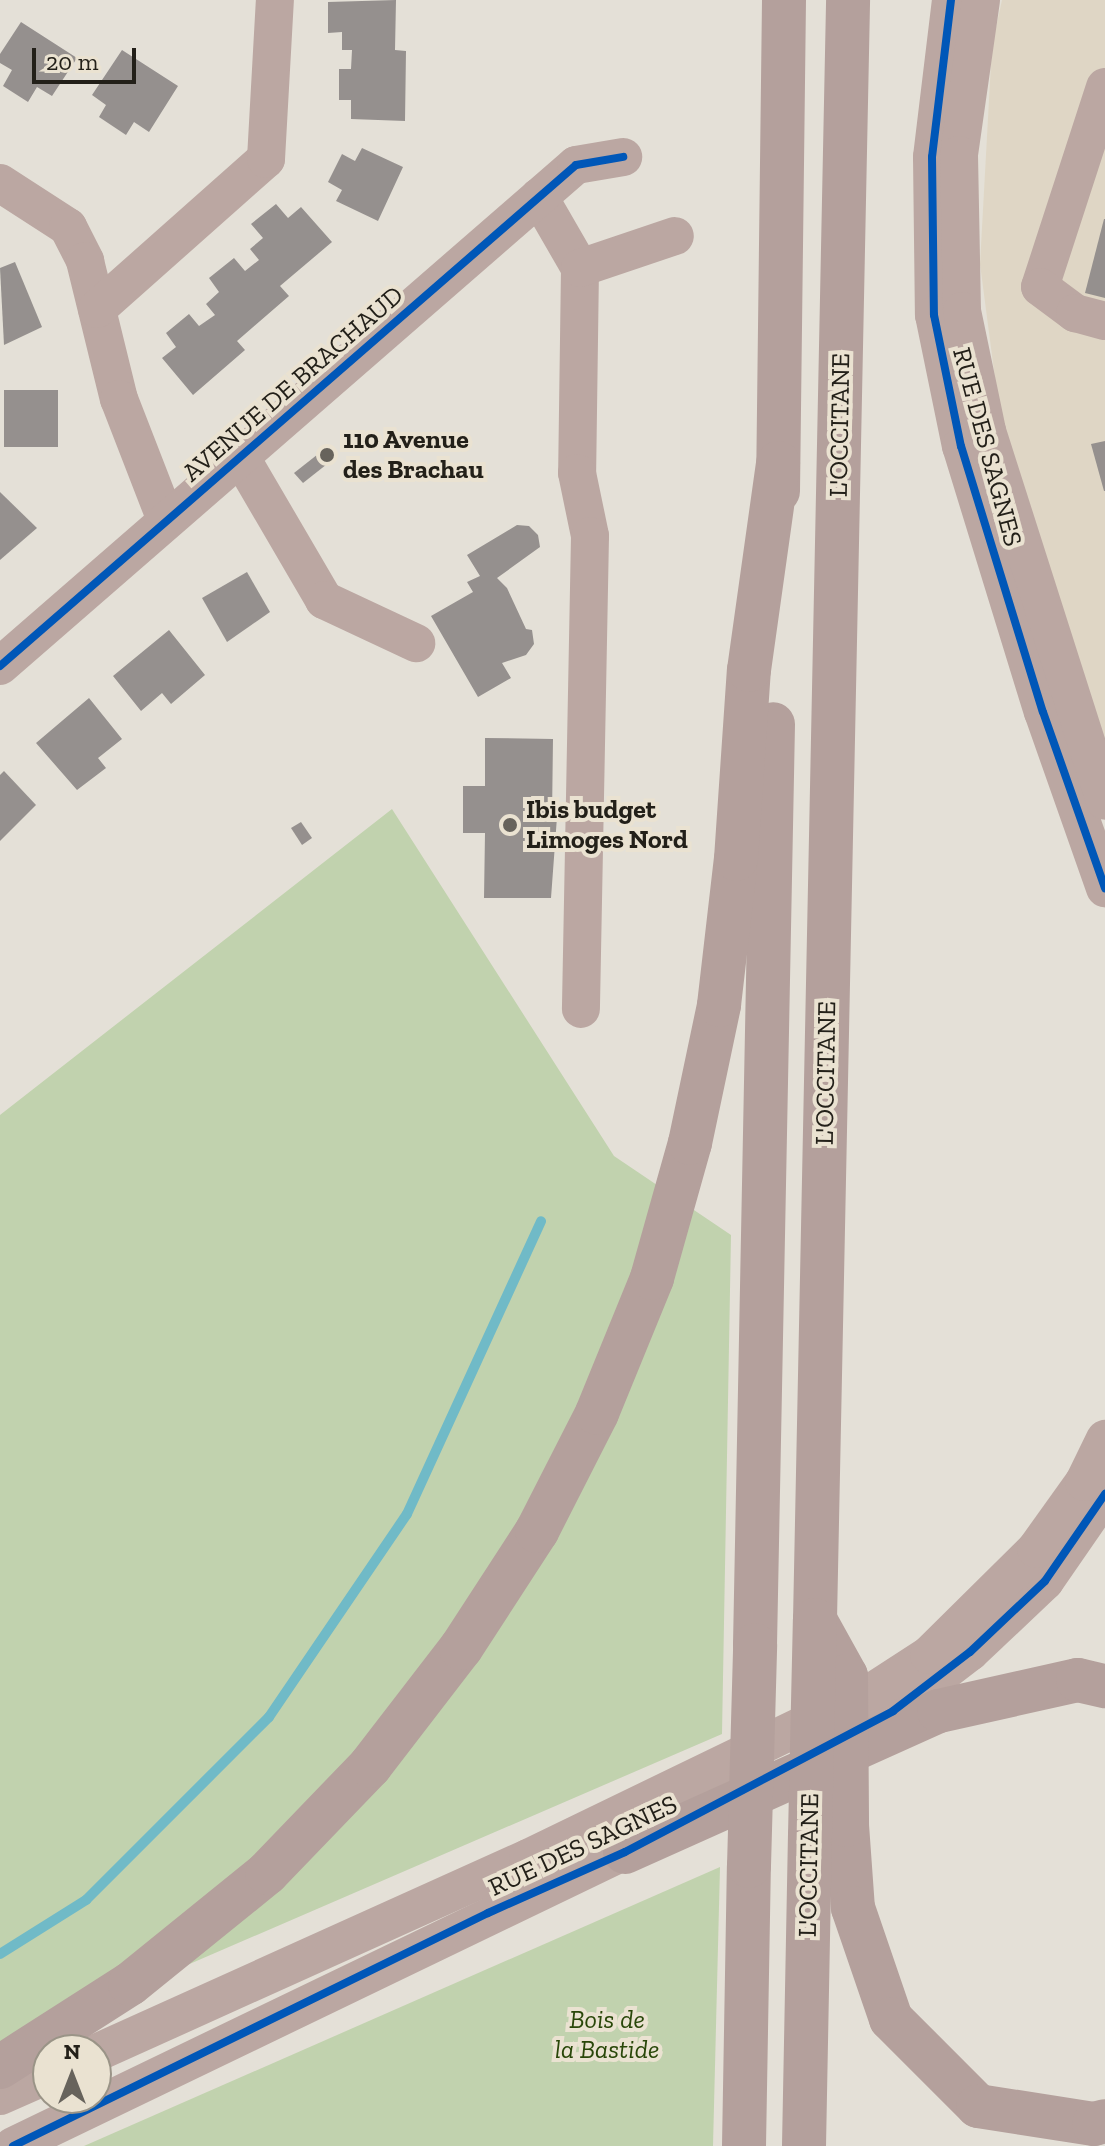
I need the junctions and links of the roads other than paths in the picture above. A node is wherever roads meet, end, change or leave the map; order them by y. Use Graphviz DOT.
graph roads {
  1 [pos="275,0"];
  2 [pos="784,0"];
  3 [pos="848,0"];
  4 [pos="974,4"];
  5 [pos="1105,87"];
  6 [pos="623,157"];
  7 [pos="0,183"];
  8 [pos="539,197"];
  9 [pos="675,236"];
  10 [pos="580,268"];
  11 [pos="97,309"];
  12 [pos="1105,321"];
  13 [pos="240,456"];
  14 [pos="778,463"];
  15 [pos="166,520"];
  16 [pos="416,643"];
  17 [pos="0,666"];
  18 [pos="1105,801"];
  19 [pos="1105,888"];
  20 [pos="581,1009"];
  21 [pos="1105,1439"];
  22 [pos="1105,1494"];
  23 [pos="1105,1686"];
  24 [pos="828,1830"];
  25 [pos="625,1852"];
  26 [pos="112,2046"];
  27 [pos="0,2067"];
  28 [pos="32,2082"];
  29 [pos="0,2096"];
  30 [pos="1105,2121"];
  31 [pos="13,2146"];
  32 [pos="744,2146"];
  33 [pos="804,2146"];
  1 -- 11 [label="street"];
  2 -- 14 [label="highway"];
  3 -- 24 [label="highway, L'OCCITANE, bridge"];
  4 -- 18 [label="street, RUE DES SAGNES"];
  4 -- 19 [label="street, RUE DES SAGNES"];
  5 -- 12 [label="street"];
  6 -- 8 [label="street, AVENUE DE BRACHAUD"];
  7 -- 11 [label="street"];
  8 -- 10 [label="street"];
  8 -- 13 [label="street, AVENUE DE BRACHAUD"];
  9 -- 10 [label="street"];
  10 -- 20 [label="street"];
  11 -- 15 [label="street"];
  13 -- 15 [label="street, AVENUE DE BRACHAUD"];
  13 -- 16 [label="street"];
  14 -- 27 [label="highway"];
  14 -- 32 [label="highway, bridge"];
  15 -- 17 [label="street, AVENUE DE BRACHAUD"];
  21 -- 26 [label="street, RUE DES SAGNES"];
  22 -- 25 [label="street, RUE DES SAGNES"];
  23 -- 25 [label="highway"];
  24 -- 30 [label="highway"];
  24 -- 33 [label="highway, L'OCCITANE"];
  25 -- 31 [label="street, RUE DES SAGNES"];
  28 -- 29 [label="street"];
}
